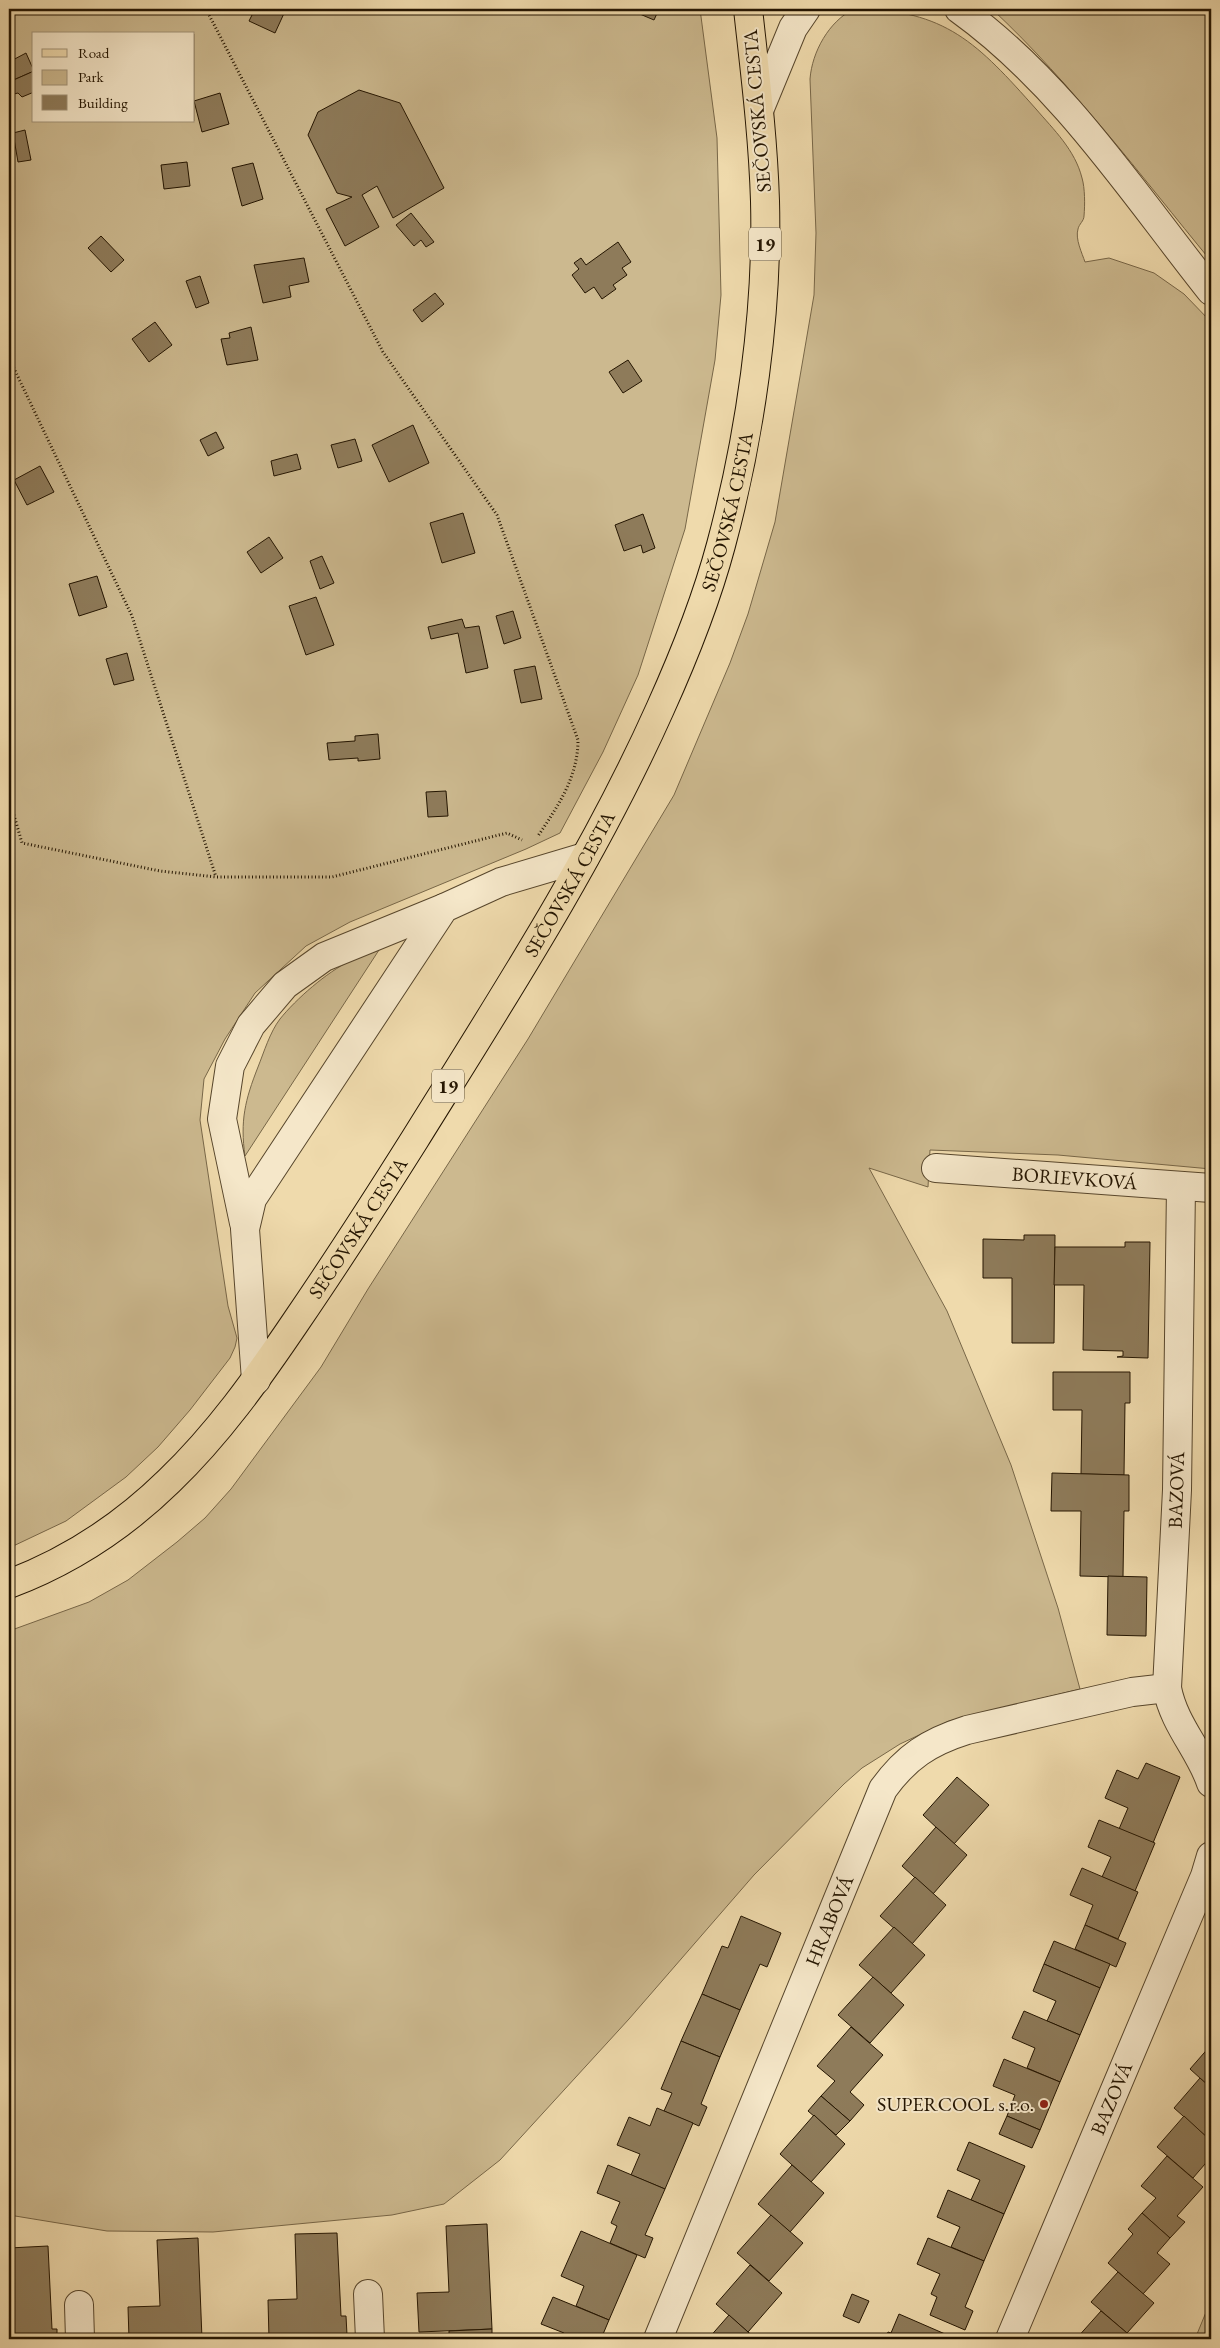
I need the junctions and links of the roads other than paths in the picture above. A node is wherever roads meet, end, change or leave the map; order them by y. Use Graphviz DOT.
graph roads {
  1 [pos="748,9"];
  2 [pos="806,9"];
  3 [pos="959,9"];
  4 [pos="760,108"];
  5 [pos="1211,291"];
  6 [pos="585,858"];
  7 [pos="444,908"];
  8 [pos="936,1168"];
  9 [pos="1181,1186"];
  10 [pos="1211,1188"];
  11 [pos="245,1229"];
  12 [pos="256,1380"];
  13 [pos="9,1584"];
  14 [pos="1167,1688"];
  15 [pos="1211,1783"];
  16 [pos="1211,1856"];
  17 [pos="368,2294"];
  18 [pos="79,2305"];
  19 [pos="80,2339"];
  20 [pos="370,2339"];
  21 [pos="658,2339"];
  22 [pos="1010,2339"];
  1 -- 4 [label="main road, SEČOVSKÁ CESTA / 19"];
  2 -- 4 [label="street"];
  3 -- 5 [label="street"];
  4 -- 6 [label="main road, SEČOVSKÁ CESTA / 19"];
  6 -- 7 [label="street"];
  6 -- 12 [label="main road, SEČOVSKÁ CESTA / 19"];
  7 -- 11 [label="street"];
  7 -- 11 [label="street"];
  8 -- 9 [label="street, BORIEVKOVÁ"];
  9 -- 10 [label="street, BORIEVKOVÁ"];
  9 -- 14 [label="street, BAZOVÁ"];
  11 -- 12 [label="street"];
  12 -- 13 [label="main road, SEČOVSKÁ CESTA / 19"];
  14 -- 15 [label="street, BAZOVÁ"];
  14 -- 21 [label="street, HRABOVÁ"];
  16 -- 22 [label="street, BAZOVÁ"];
  17 -- 20 [label="street"];
  18 -- 19 [label="street"];
}
